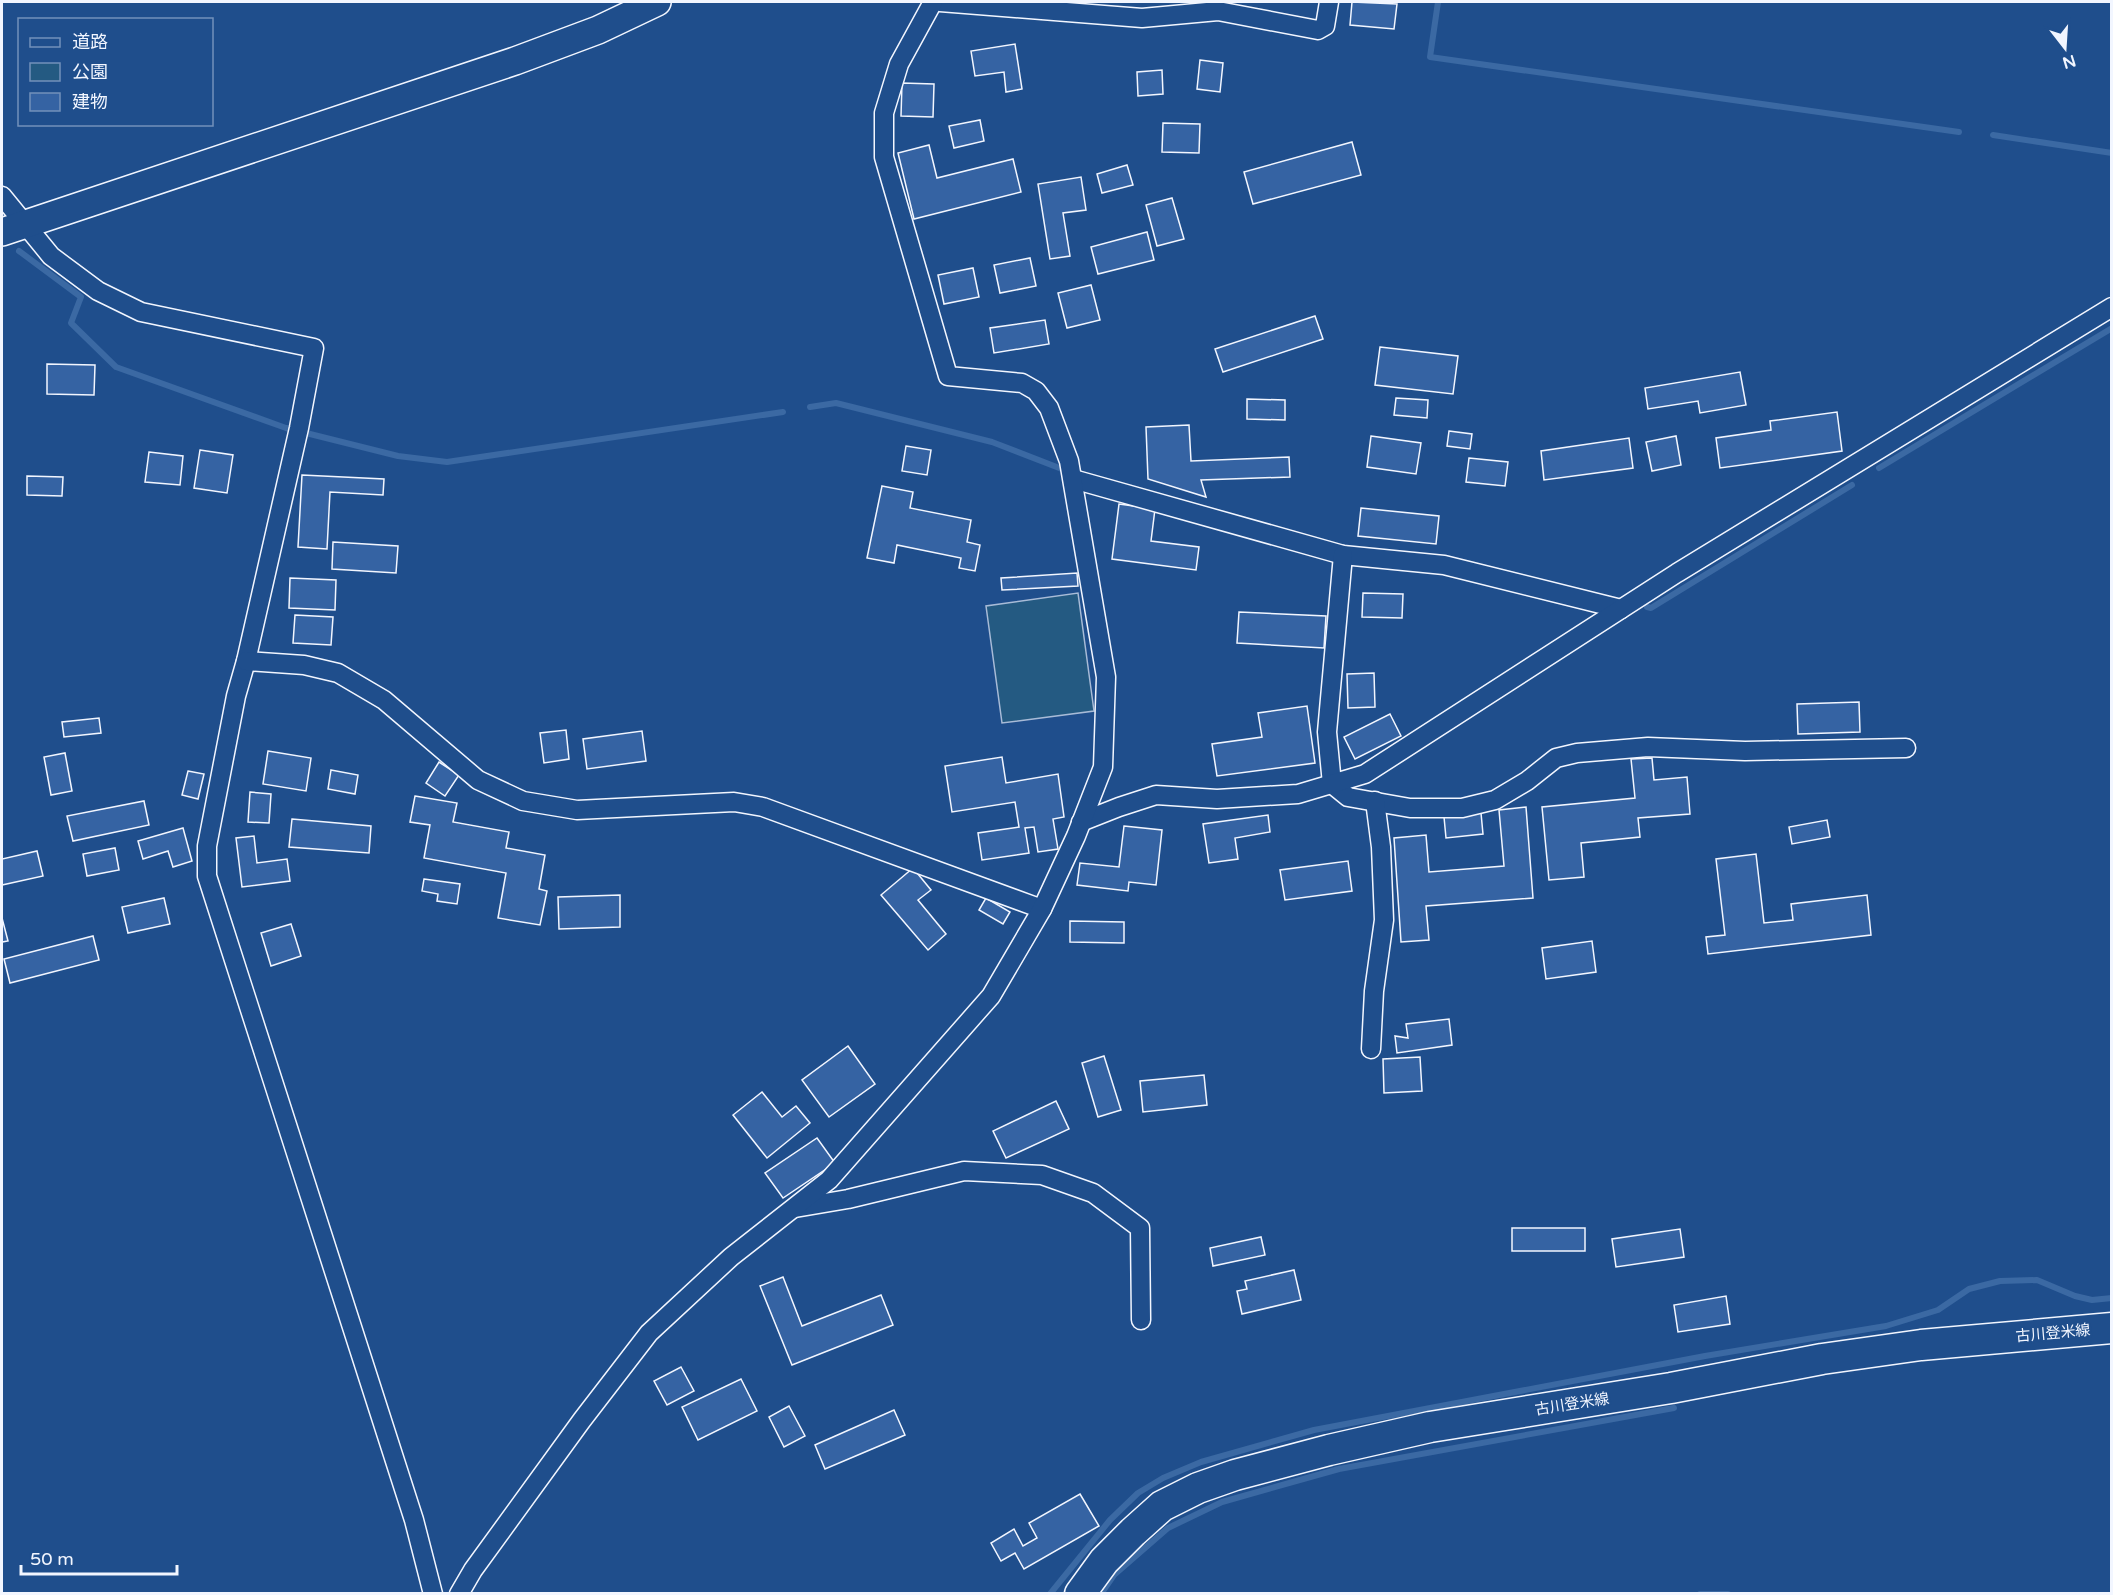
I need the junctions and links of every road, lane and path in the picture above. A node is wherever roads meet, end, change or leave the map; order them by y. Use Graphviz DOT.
graph roads {
  1 [pos="657,2"];
  2 [pos="933,2"];
  3 [pos="940,2"];
  4 [pos="1329,2"];
  5 [pos="2,196"];
  6 [pos="14,229"];
  7 [pos="2112,307"];
  8 [pos="1071,471"];
  9 [pos="1342,555"];
  10 [pos="1621,609"];
  11 [pos="246,661"];
  12 [pos="1906,748"];
  13 [pos="1332,784"];
  14 [pos="1375,801"];
  15 [pos="1081,822"];
  16 [pos="1042,909"];
  17 [pos="1371,1049"];
  18 [pos="794,1209"];
  19 [pos="1141,1320"];
  20 [pos="2112,1328"];
  21 [pos="433,1593"];
  22 [pos="459,1593"];
  23 [pos="1080,1593"];
  1 -- 6 [label="street"];
  2 -- 8 [label="street"];
  3 -- 4 [label="street"];
  5 -- 6 [label="street"];
  6 -- 11 [label="street"];
  7 -- 10 [label="street"];
  8 -- 9 [label="street"];
  8 -- 15 [label="street"];
  9 -- 10 [label="street"];
  9 -- 13 [label="street"];
  10 -- 13 [label="street"];
  11 -- 16 [label="street"];
  11 -- 21 [label="street"];
  12 -- 14 [label="street"];
  13 -- 14 [label="street"];
  13 -- 15 [label="street"];
  14 -- 17 [label="street"];
  15 -- 16 [label="street"];
  16 -- 18 [label="street"];
  18 -- 19 [label="street"];
  18 -- 22 [label="street"];
  20 -- 23 [label="main road, 古川登米線"];
}
